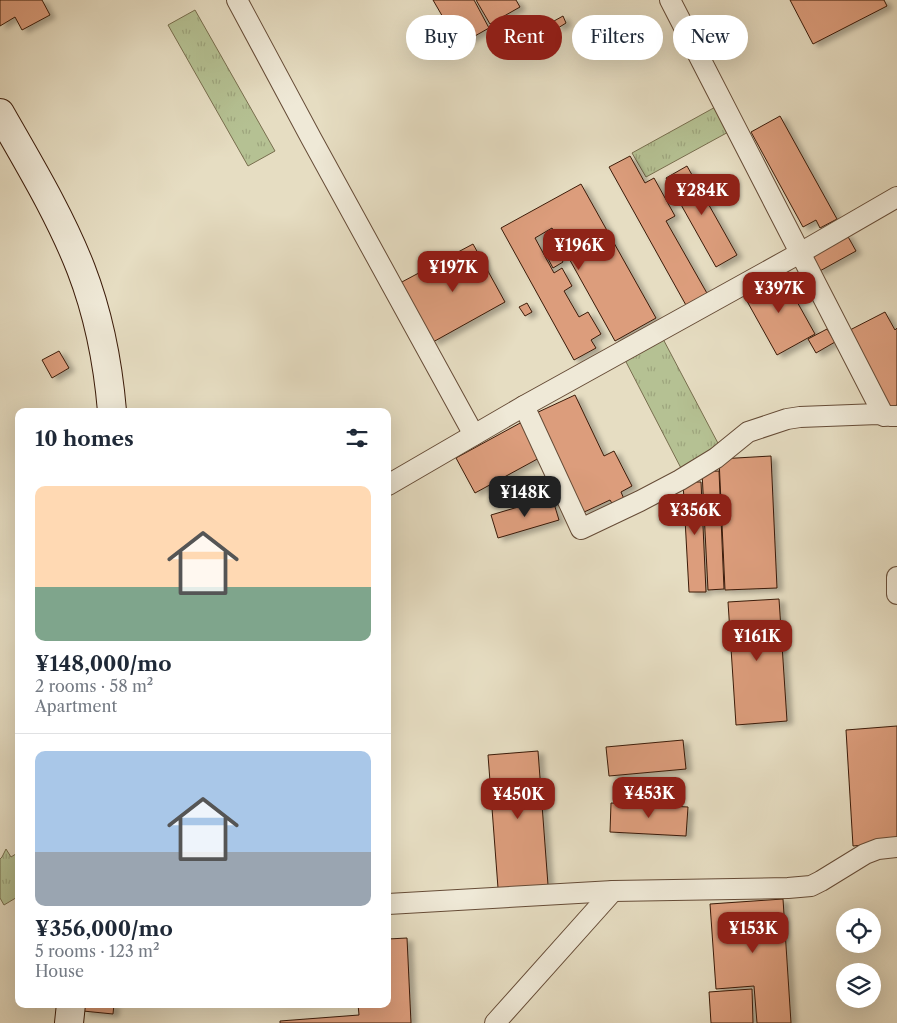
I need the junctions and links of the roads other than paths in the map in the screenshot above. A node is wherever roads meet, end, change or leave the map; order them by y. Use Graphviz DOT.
graph roads {
  1 [pos="237,0"];
  2 [pos="670,0"];
  3 [pos="0,113"];
  4 [pos="897,197"];
  5 [pos="800,253"];
  6 [pos="524,406"];
  7 [pos="112,408"];
  8 [pos="891,416"];
  9 [pos="474,435"];
  10 [pos="391,483"];
  11 [pos="897,577"];
  12 [pos="897,594"];
  13 [pos="897,847"];
  14 [pos="614,891"];
  15 [pos="391,904"];
  16 [pos="71,1008"];
  17 [pos="69,1023"];
  18 [pos="496,1023"];
  1 -- 9 [label="street"];
  2 -- 5 [label="street"];
  3 -- 7 [label="main road"];
  4 -- 5 [label="street"];
  5 -- 6 [label="street"];
  5 -- 8 [label="street"];
  6 -- 8 [label="street"];
  6 -- 9 [label="street"];
  9 -- 10 [label="street"];
  11 -- 12 [label="street"];
  13 -- 14 [label="street"];
  14 -- 15 [label="street"];
  14 -- 18 [label="street"];
  16 -- 17 [label="main road"];
}
